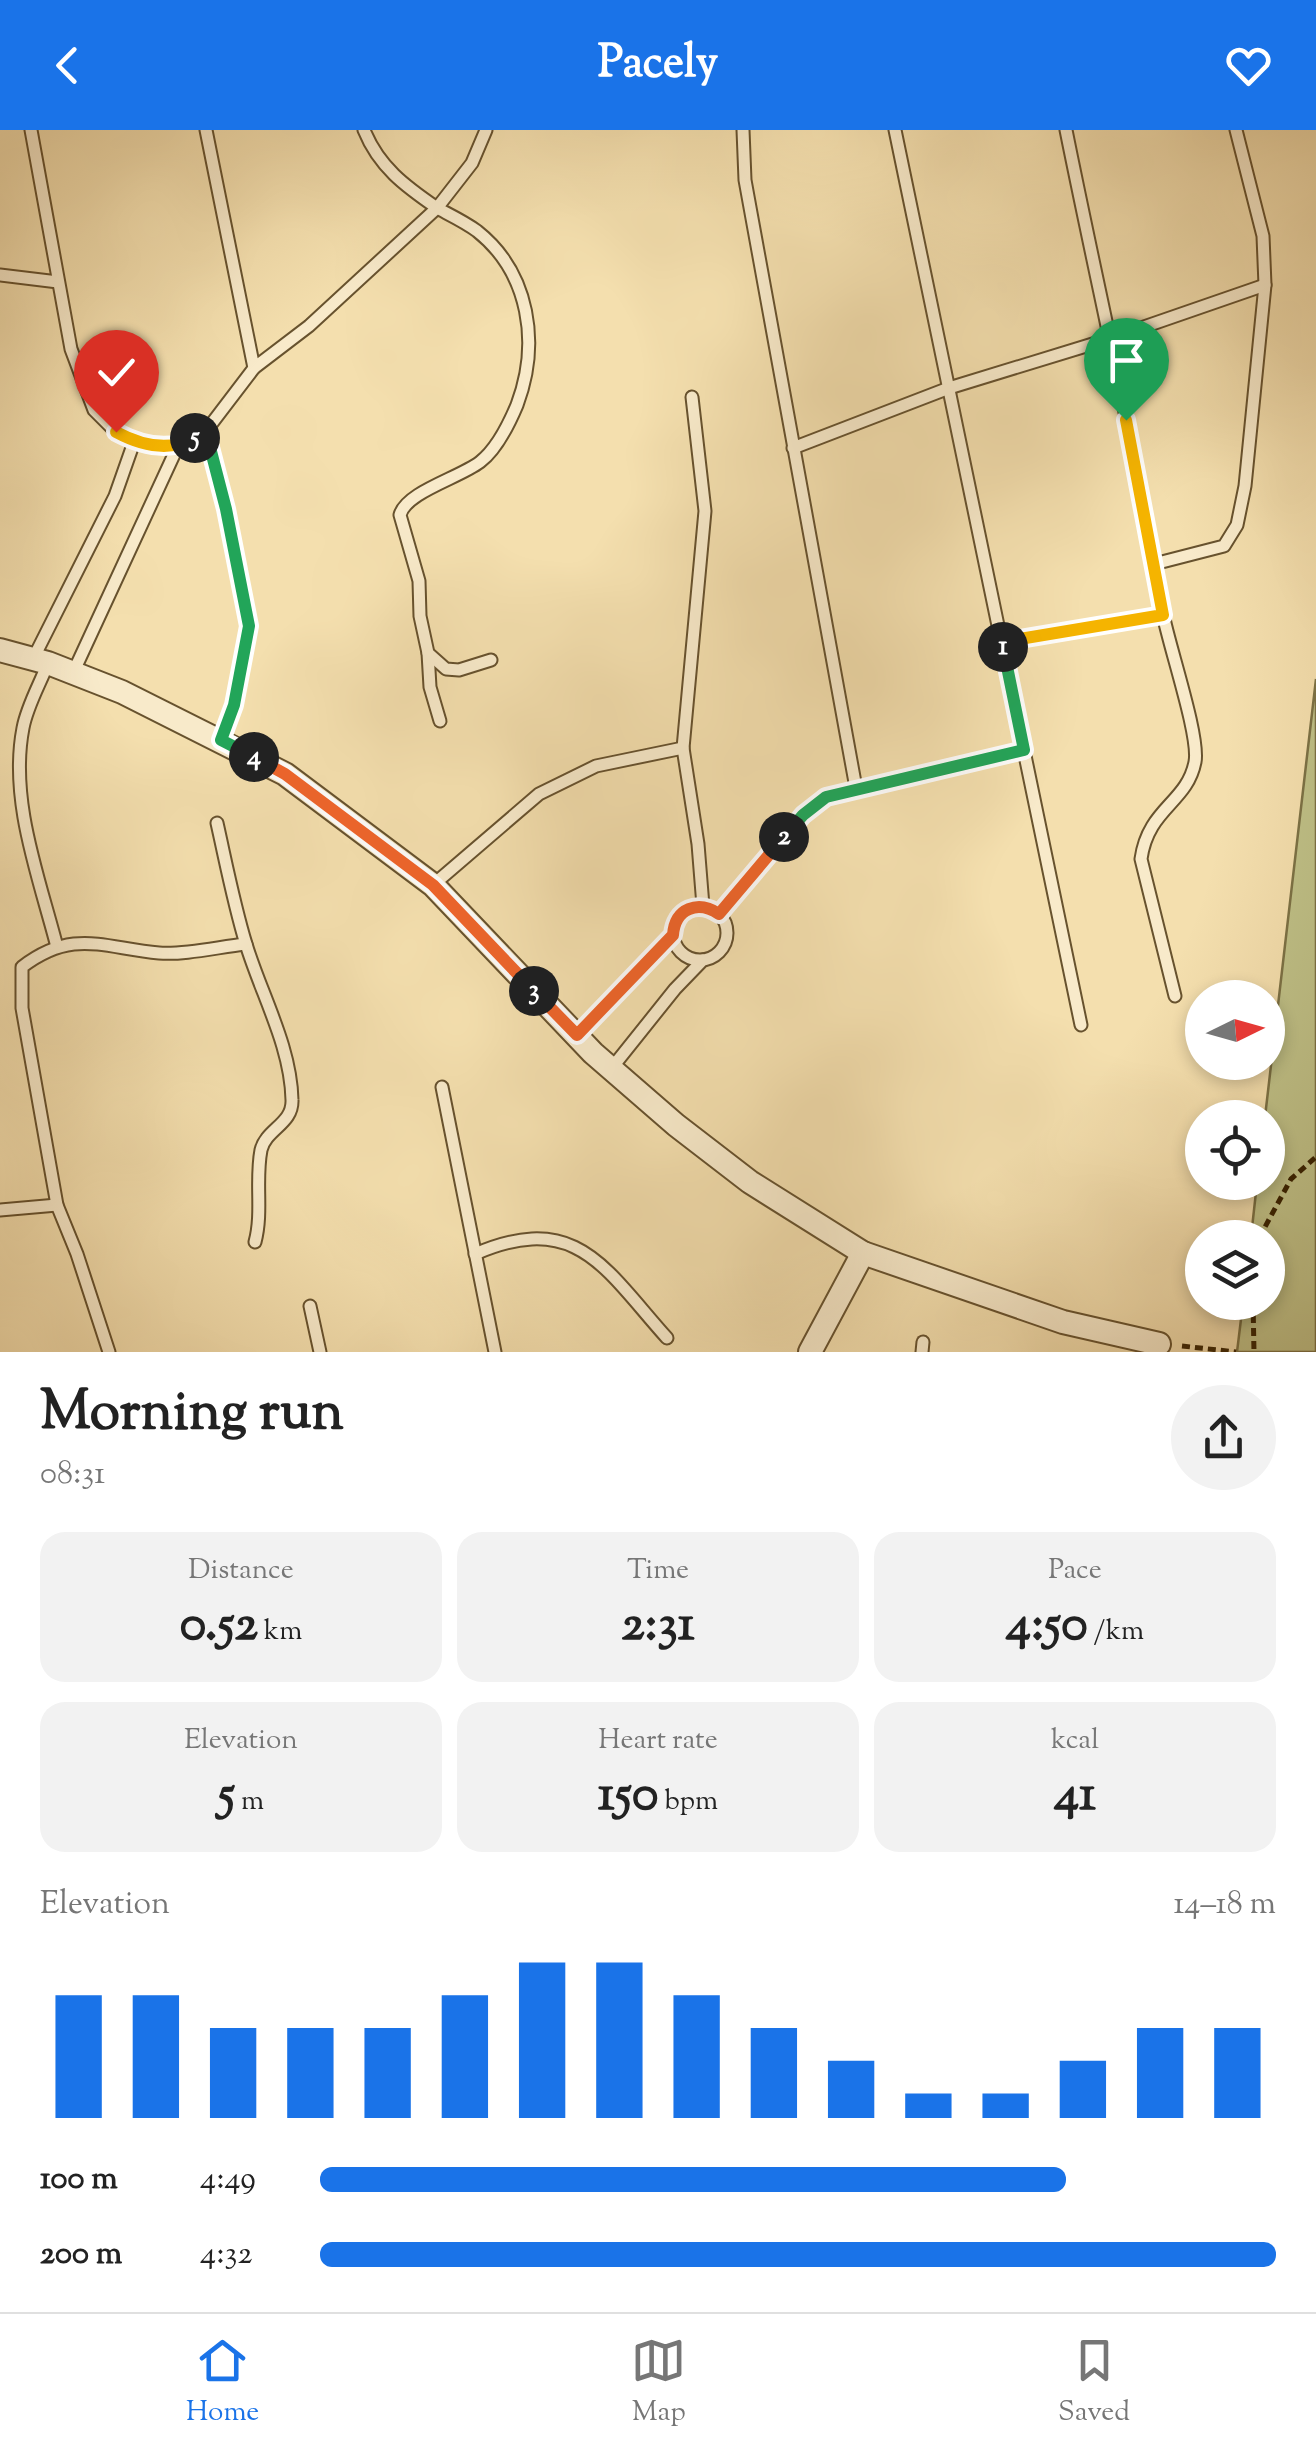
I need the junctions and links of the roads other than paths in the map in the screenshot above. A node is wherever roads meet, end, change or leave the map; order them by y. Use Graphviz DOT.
graph roads {
  1 [pos="31,130"];
  2 [pos="206,130"];
  3 [pos="364,130"];
  4 [pos="486,130"];
  5 [pos="743,130"];
  6 [pos="895,130"];
  7 [pos="1066,130"];
  8 [pos="1236,130"];
  9 [pos="437,208"];
  10 [pos="0,274"];
  11 [pos="58,282"];
  12 [pos="1265,285"];
  13 [pos="1109,339"];
  14 [pos="254,368"];
  15 [pos="949,388"];
  16 [pos="692,397"];
  17 [pos="206,432"];
  18 [pos="134,442"];
  19 [pos="177,448"];
  20 [pos="794,448"];
  21 [pos="1154,564"];
  22 [pos="1163,615"];
  23 [pos="1002,642"];
  24 [pos="0,650"];
  25 [pos="428,653"];
  26 [pos="492,660"];
  27 [pos="40,661"];
  28 [pos="73,673"];
  29 [pos="440,721"];
  30 [pos="221,740"];
  31 [pos="683,748"];
  32 [pos="1024,750"];
  33 [pos="856,788"];
  34 [pos="217,824"];
  35 [pos="433,885"];
  36 [pos="702,906"];
  37 [pos="719,914"];
  38 [pos="673,935"];
  39 [pos="246,944"];
  40 [pos="56,947"];
  41 [pos="703,960"];
  42 [pos="1175,996"];
  43 [pos="1081,1026"];
  44 [pos="577,1035"];
  45 [pos="611,1069"];
  46 [pos="442,1087"];
  47 [pos="57,1204"];
  48 [pos="0,1210"];
  49 [pos="254,1242"];
  50 [pos="863,1253"];
  51 [pos="475,1254"];
  52 [pos="310,1306"];
  53 [pos="668,1338"];
  54 [pos="1159,1344"];
  55 [pos="108,1352"];
  56 [pos="320,1352"];
  57 [pos="495,1352"];
  58 [pos="810,1352"];
  1 -- 11 [label="lane"];
  2 -- 14 [label="lane"];
  3 -- 9 [label="lane"];
  4 -- 9 [label="lane"];
  5 -- 20 [label="lane"];
  6 -- 15 [label="lane"];
  7 -- 13 [label="lane"];
  8 -- 12 [label="lane"];
  9 -- 14 [label="lane"];
  9 -- 25 [label="lane"];
  10 -- 11 [label="lane"];
  11 -- 18 [label="lane"];
  12 -- 13 [label="lane"];
  12 -- 21 [label="lane"];
  13 -- 15 [label="lane"];
  13 -- 21 [label="lane"];
  14 -- 17 [label="lane"];
  15 -- 20 [label="lane"];
  15 -- 23 [label="lane"];
  16 -- 31 [label="lane"];
  17 -- 19 [label="lane"];
  17 -- 30 [label="lane"];
  18 -- 19 [label="lane"];
  18 -- 27 [label="lane"];
  19 -- 28 [label="lane"];
  20 -- 33 [label="lane"];
  21 -- 22 [label="lane"];
  22 -- 23 [label="lane"];
  22 -- 42 [label="lane"];
  23 -- 32 [label="lane"];
  24 -- 27 [label="street"];
  25 -- 26 [label="lane"];
  25 -- 29 [label="lane"];
  27 -- 28 [label="street"];
  27 -- 40 [label="lane"];
  28 -- 30 [label="street"];
  30 -- 35 [label="street"];
  31 -- 35 [label="lane"];
  31 -- 36 [label="lane"];
  32 -- 33 [label="lane"];
  32 -- 43 [label="lane"];
  33 -- 37 [label="lane"];
  34 -- 39 [label="lane"];
  35 -- 44 [label="street"];
  36 -- 37 [label="lane"];
  36 -- 38 [label="lane"];
  37 -- 41 [label="lane"];
  38 -- 41 [label="lane"];
  38 -- 44 [label="lane"];
  39 -- 40 [label="lane"];
  39 -- 49 [label="lane"];
  40 -- 47 [label="lane"];
  41 -- 45 [label="lane"];
  44 -- 45 [label="street"];
  45 -- 50 [label="street"];
  46 -- 51 [label="lane"];
  47 -- 48 [label="lane"];
  47 -- 55 [label="lane"];
  50 -- 54 [label="street"];
  50 -- 58 [label="street"];
  51 -- 53 [label="lane"];
  51 -- 57 [label="lane"];
  52 -- 56 [label="lane"];
}
